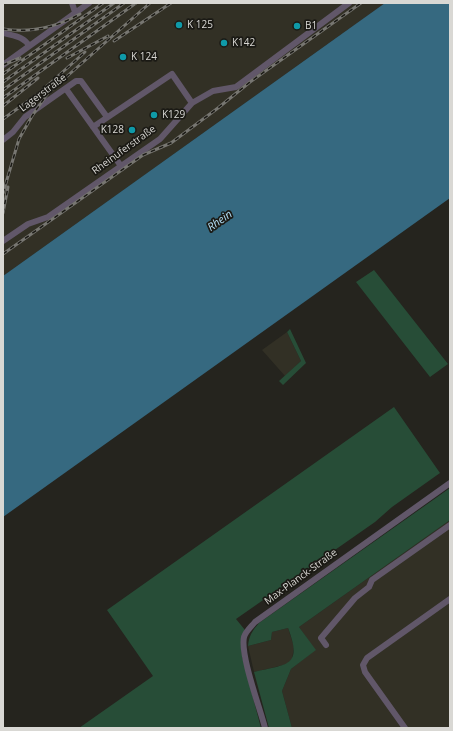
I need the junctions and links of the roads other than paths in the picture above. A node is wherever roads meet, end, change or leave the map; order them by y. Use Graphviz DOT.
graph roads {
  1 [pos="72,3"];
  2 [pos="89,3"];
  3 [pos="349,3"];
  4 [pos="75,12"];
  5 [pos="3,33"];
  6 [pos="29,46"];
  7 [pos="3,65"];
  8 [pos="66,89"];
  9 [pos="192,103"];
  10 [pos="107,117"];
  11 [pos="93,127"];
  12 [pos="3,140"];
  13 [pos="121,166"];
  14 [pos="3,240"];
  15 [pos="450,483"];
  16 [pos="450,525"];
  17 [pos="450,599"];
  18 [pos="326,645"];
  19 [pos="265,728"];
  20 [pos="405,728"];
  1 -- 4 [label="street"];
  2 -- 4 [label="street"];
  3 -- 9 [label="street, Rheinuferstraße"];
  4 -- 6 [label="street"];
  5 -- 6 [label="street"];
  6 -- 7 [label="street"];
  8 -- 10 [label="street, Lagerstraße"];
  8 -- 11 [label="street"];
  8 -- 12 [label="street, Lagerstraße"];
  9 -- 10 [label="street"];
  9 -- 13 [label="street, Rheinuferstraße"];
  10 -- 11 [label="street"];
  11 -- 13 [label="street"];
  13 -- 14 [label="street, Rheinuferstraße"];
  15 -- 19 [label="street, Max-Planck-Straße"];
  16 -- 18 [label="street"];
  17 -- 20 [label="street"];
}
